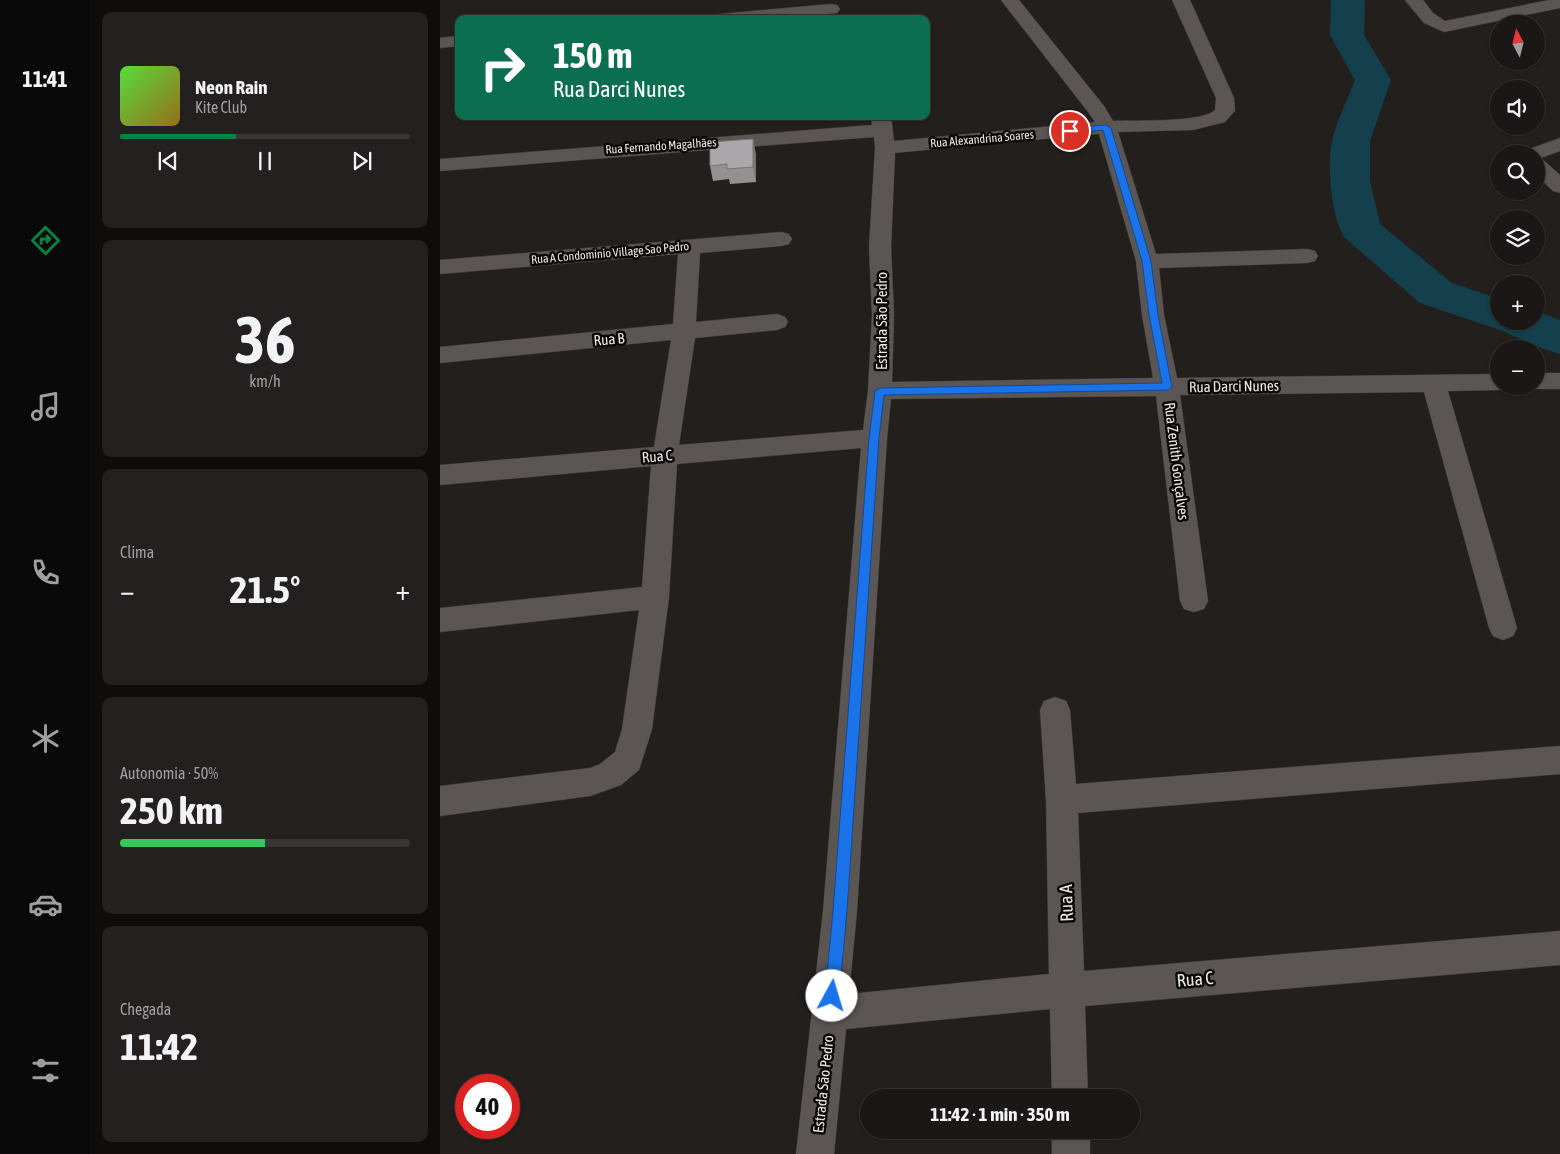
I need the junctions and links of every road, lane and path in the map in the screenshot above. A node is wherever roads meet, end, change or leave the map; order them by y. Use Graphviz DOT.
graph roads {
  1 [pos="1010,0"];
  2 [pos="1181,0"];
  3 [pos="1414,0"];
  4 [pos="1560,4"];
  5 [pos="831,9"];
  6 [pos="764,15"];
  7 [pos="455,41"];
  8 [pos="440,43"];
  9 [pos="1106,128"];
  10 [pos="883,131"];
  11 [pos="1560,144"];
  12 [pos="1545,150"];
  13 [pos="440,165"];
  14 [pos="1545,173"];
  15 [pos="1560,187"];
  16 [pos="781,239"];
  17 [pos="689,247"];
  18 [pos="1307,256"];
  19 [pos="1147,261"];
  20 [pos="440,267"];
  21 [pos="777,322"];
  22 [pos="684,332"];
  23 [pos="440,354"];
  24 [pos="1545,381"];
  25 [pos="1560,381"];
  26 [pos="1490,382"];
  27 [pos="1434,383"];
  28 [pos="1168,387"];
  29 [pos="880,391"];
  30 [pos="874,438"];
  31 [pos="665,455"];
  32 [pos="440,476"];
  33 [pos="655,597"];
  34 [pos="1194,601"];
  35 [pos="440,620"];
  36 [pos="1503,628"];
  37 [pos="1055,710"];
  38 [pos="1560,760"];
  39 [pos="440,800"];
  40 [pos="1062,800"];
  41 [pos="1560,948"];
  42 [pos="1069,990"];
  43 [pos="830,1012"];
  44 [pos="1070,1089"];
  45 [pos="1071,1139"];
  46 [pos="815,1154"];
  47 [pos="1071,1154"];
  1 -- 9 [label="street, Rua Zenith Gonçalves"];
  2 -- 9 [label="street, Rua Alexandrina Soares"];
  3 -- 4 [label="street"];
  5 -- 6 [label="street"];
  7 -- 8 [label="street"];
  9 -- 10 [label="street, Rua Alexandrina Soares"];
  9 -- 19 [label="street, Rua Zenith Gonçalves"];
  10 -- 13 [label="street, Rua Fernando Magalhães"];
  10 -- 29 [label="street, Estrada São Pedro"];
  11 -- 12 [label="street"];
  14 -- 15 [label="street"];
  16 -- 17 [label="street, Rua A Condominio Village Sao Pedro"];
  17 -- 20 [label="street, Rua A Condominio Village Sao Pedro"];
  17 -- 22 [label="street"];
  18 -- 19 [label="street"];
  19 -- 28 [label="street, Rua Zenith Gonçalves"];
  21 -- 22 [label="street, Rua B"];
  22 -- 23 [label="street, Rua B"];
  22 -- 31 [label="street"];
  24 -- 25 [label="street"];
  26 -- 27 [label="street, Rua Darci Nunes"];
  27 -- 28 [label="street, Rua Darci Nunes"];
  27 -- 36 [label="street"];
  28 -- 29 [label="street, Rua Darci Nunes"];
  28 -- 34 [label="street, Rua Zenith Gonçalves"];
  29 -- 30 [label="street, Estrada São Pedro"];
  30 -- 31 [label="street, Rua C"];
  30 -- 43 [label="street, Estrada São Pedro"];
  31 -- 32 [label="street, Rua C"];
  31 -- 33 [label="street"];
  33 -- 35 [label="street"];
  33 -- 39 [label="street"];
  37 -- 40 [label="street, Rua A"];
  38 -- 40 [label="street"];
  40 -- 42 [label="street, Rua A"];
  41 -- 42 [label="street, Rua C"];
  42 -- 43 [label="street, Rua C"];
  42 -- 44 [label="street, Rua A"];
  43 -- 46 [label="street, Estrada São Pedro"];
  45 -- 47 [label="street"];
}
